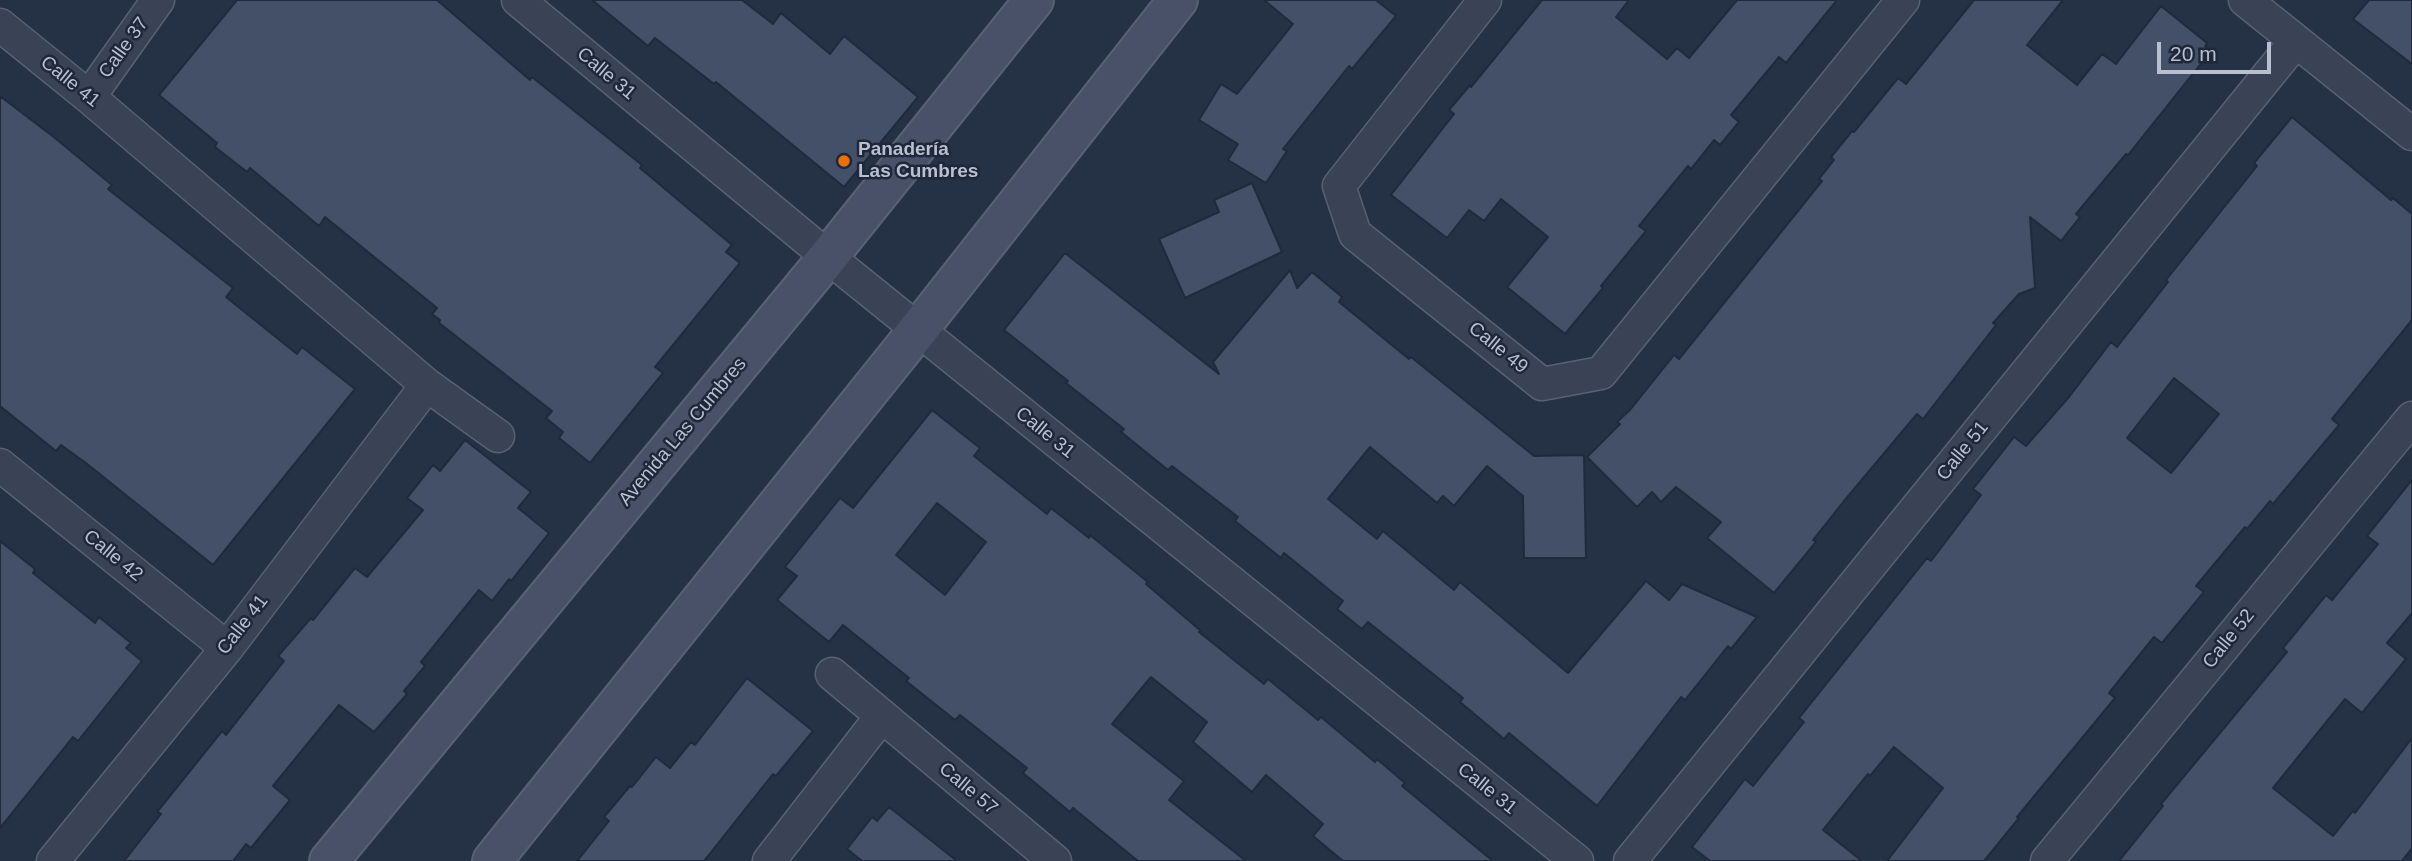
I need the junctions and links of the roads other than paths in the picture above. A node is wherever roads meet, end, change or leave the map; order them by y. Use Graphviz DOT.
graph roads {
  1 [pos="158,0"];
  2 [pos="518,0"];
  3 [pos="1034,0"];
  4 [pos="1178,0"];
  5 [pos="1485,0"];
  6 [pos="1903,0"];
  7 [pos="2245,0"];
  8 [pos="0,25"];
  9 [pos="2296,41"];
  10 [pos="89,97"];
  11 [pos="2412,134"];
  12 [pos="828,257"];
  13 [pos="918,330"];
  14 [pos="428,385"];
  15 [pos="2412,418"];
  16 [pos="498,436"];
  17 [pos="0,465"];
  18 [pos="227,648"];
  19 [pos="832,674"];
  20 [pos="881,717"];
  21 [pos="53,861"];
  22 [pos="329,861"];
  23 [pos="492,861"];
  24 [pos="769,861"];
  25 [pos="1055,861"];
  26 [pos="1577,861"];
  27 [pos="1630,861"];
  28 [pos="2047,861"];
  1 -- 10 [label="street, Calle 37"];
  2 -- 12 [label="street, Calle 31"];
  3 -- 12 [label="street, Avenida Las Cumbres"];
  4 -- 13 [label="street"];
  5 -- 6 [label="street, Calle 49"];
  7 -- 9 [label="street"];
  8 -- 10 [label="street, Calle 41"];
  9 -- 11 [label="street"];
  9 -- 27 [label="street, Calle 51"];
  10 -- 14 [label="street, Calle 41"];
  12 -- 13 [label="street, Calle 31"];
  12 -- 22 [label="street, Avenida Las Cumbres"];
  13 -- 23 [label="street"];
  13 -- 26 [label="street, Calle 31"];
  14 -- 16 [label="street, Calle 41"];
  14 -- 18 [label="street, Calle 41"];
  15 -- 28 [label="street, Calle 52"];
  17 -- 18 [label="street, Calle 42"];
  18 -- 21 [label="street, Calle 41"];
  19 -- 20 [label="street, Calle 57"];
  20 -- 24 [label="street"];
  20 -- 25 [label="street, Calle 57"];
}
